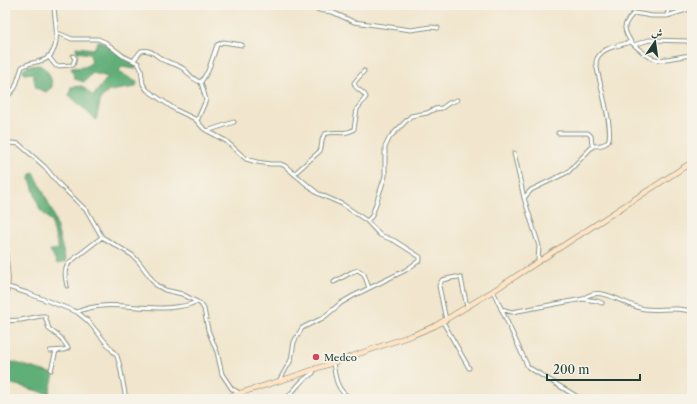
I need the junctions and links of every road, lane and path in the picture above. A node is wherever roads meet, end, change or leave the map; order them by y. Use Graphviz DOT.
graph roads {
  1 [pos="54,5"];
  2 [pos="260,5"];
  3 [pos="291,5"];
  4 [pos="310,5"];
  5 [pos="670,5"];
  6 [pos="692,8"];
  7 [pos="667,16"];
  8 [pos="438,28"];
  9 [pos="57,34"];
  10 [pos="632,43"];
  11 [pos="242,45"];
  12 [pos="691,55"];
  13 [pos="48,56"];
  14 [pos="73,56"];
  15 [pos="134,60"];
  16 [pos="364,71"];
  17 [pos="201,82"];
  18 [pos="5,99"];
  19 [pos="457,100"];
  20 [pos="197,121"];
  21 [pos="234,122"];
  22 [pos="207,131"];
  23 [pos="558,133"];
  24 [pos="5,145"];
  25 [pos="593,146"];
  26 [pos="514,153"];
  27 [pos="692,162"];
  28 [pos="294,174"];
  29 [pos="524,198"];
  30 [pos="367,222"];
  31 [pos="102,237"];
  32 [pos="5,250"];
  33 [pos="538,261"];
  34 [pos="334,282"];
  35 [pos="67,286"];
  36 [pos="8,287"];
  37 [pos="369,288"];
  38 [pos="493,291"];
  39 [pos="6,295"];
  40 [pos="583,299"];
  41 [pos="5,301"];
  42 [pos="195,302"];
  43 [pos="602,303"];
  44 [pos="467,307"];
  45 [pos="501,309"];
  46 [pos="77,312"];
  47 [pos="692,312"];
  48 [pos="5,321"];
  49 [pos="444,321"];
  50 [pos="50,351"];
  51 [pos="56,351"];
  52 [pos="332,362"];
  53 [pos="315,368"];
  54 [pos="469,368"];
  55 [pos="52,370"];
  56 [pos="279,381"];
  57 [pos="236,397"];
  58 [pos="346,397"];
  59 [pos="126,399"];
  60 [pos="221,399"];
  61 [pos="286,399"];
  62 [pos="352,399"];
  63 [pos="581,399"];
  1 -- 9 [label="street"];
  2 -- 3 [label="street"];
  4 -- 8 [label="street"];
  5 -- 7 [label="street"];
  6 -- 7 [label="street"];
  7 -- 10 [label="street"];
  9 -- 13 [label="street"];
  9 -- 15 [label="street"];
  10 -- 12 [label="street"];
  10 -- 12 [label="street"];
  10 -- 25 [label="street"];
  11 -- 17 [label="street"];
  13 -- 14 [label="street"];
  13 -- 18 [label="street"];
  15 -- 17 [label="street"];
  15 -- 20 [label="street"];
  16 -- 28 [label="street"];
  17 -- 20 [label="street"];
  19 -- 30 [label="street"];
  20 -- 22 [label="street"];
  21 -- 22 [label="street"];
  22 -- 28 [label="street"];
  23 -- 25 [label="street"];
  24 -- 31 [label="street"];
  25 -- 29 [label="street"];
  26 -- 29 [label="street"];
  27 -- 33 [label="main road"];
  28 -- 30 [label="street"];
  29 -- 33 [label="street"];
  30 -- 37 [label="street"];
  31 -- 35 [label="street"];
  31 -- 42 [label="street"];
  32 -- 36 [label="main road"];
  33 -- 38 [label="main road"];
  34 -- 37 [label="street"];
  36 -- 39 [label="main road"];
  36 -- 46 [label="street"];
  37 -- 56 [label="street"];
  38 -- 44 [label="main road"];
  38 -- 45 [label="street"];
  39 -- 41 [label="main road"];
  40 -- 43 [label="street"];
  40 -- 45 [label="street"];
  40 -- 47 [label="street"];
  42 -- 46 [label="street"];
  42 -- 57 [label="street"];
  44 -- 49 [label="main road"];
  44 -- 49 [label="street"];
  45 -- 63 [label="street"];
  46 -- 59 [label="street"];
  48 -- 51 [label="street"];
  49 -- 52 [label="main road"];
  49 -- 54 [label="street"];
  50 -- 51 [label="street"];
  51 -- 55 [label="street"];
  52 -- 53 [label="main road"];
  52 -- 58 [label="street"];
  53 -- 56 [label="main road"];
  53 -- 61 [label="street"];
  56 -- 57 [label="main road"];
  57 -- 60 [label="main road"];
  58 -- 62 [label="street"];
}
